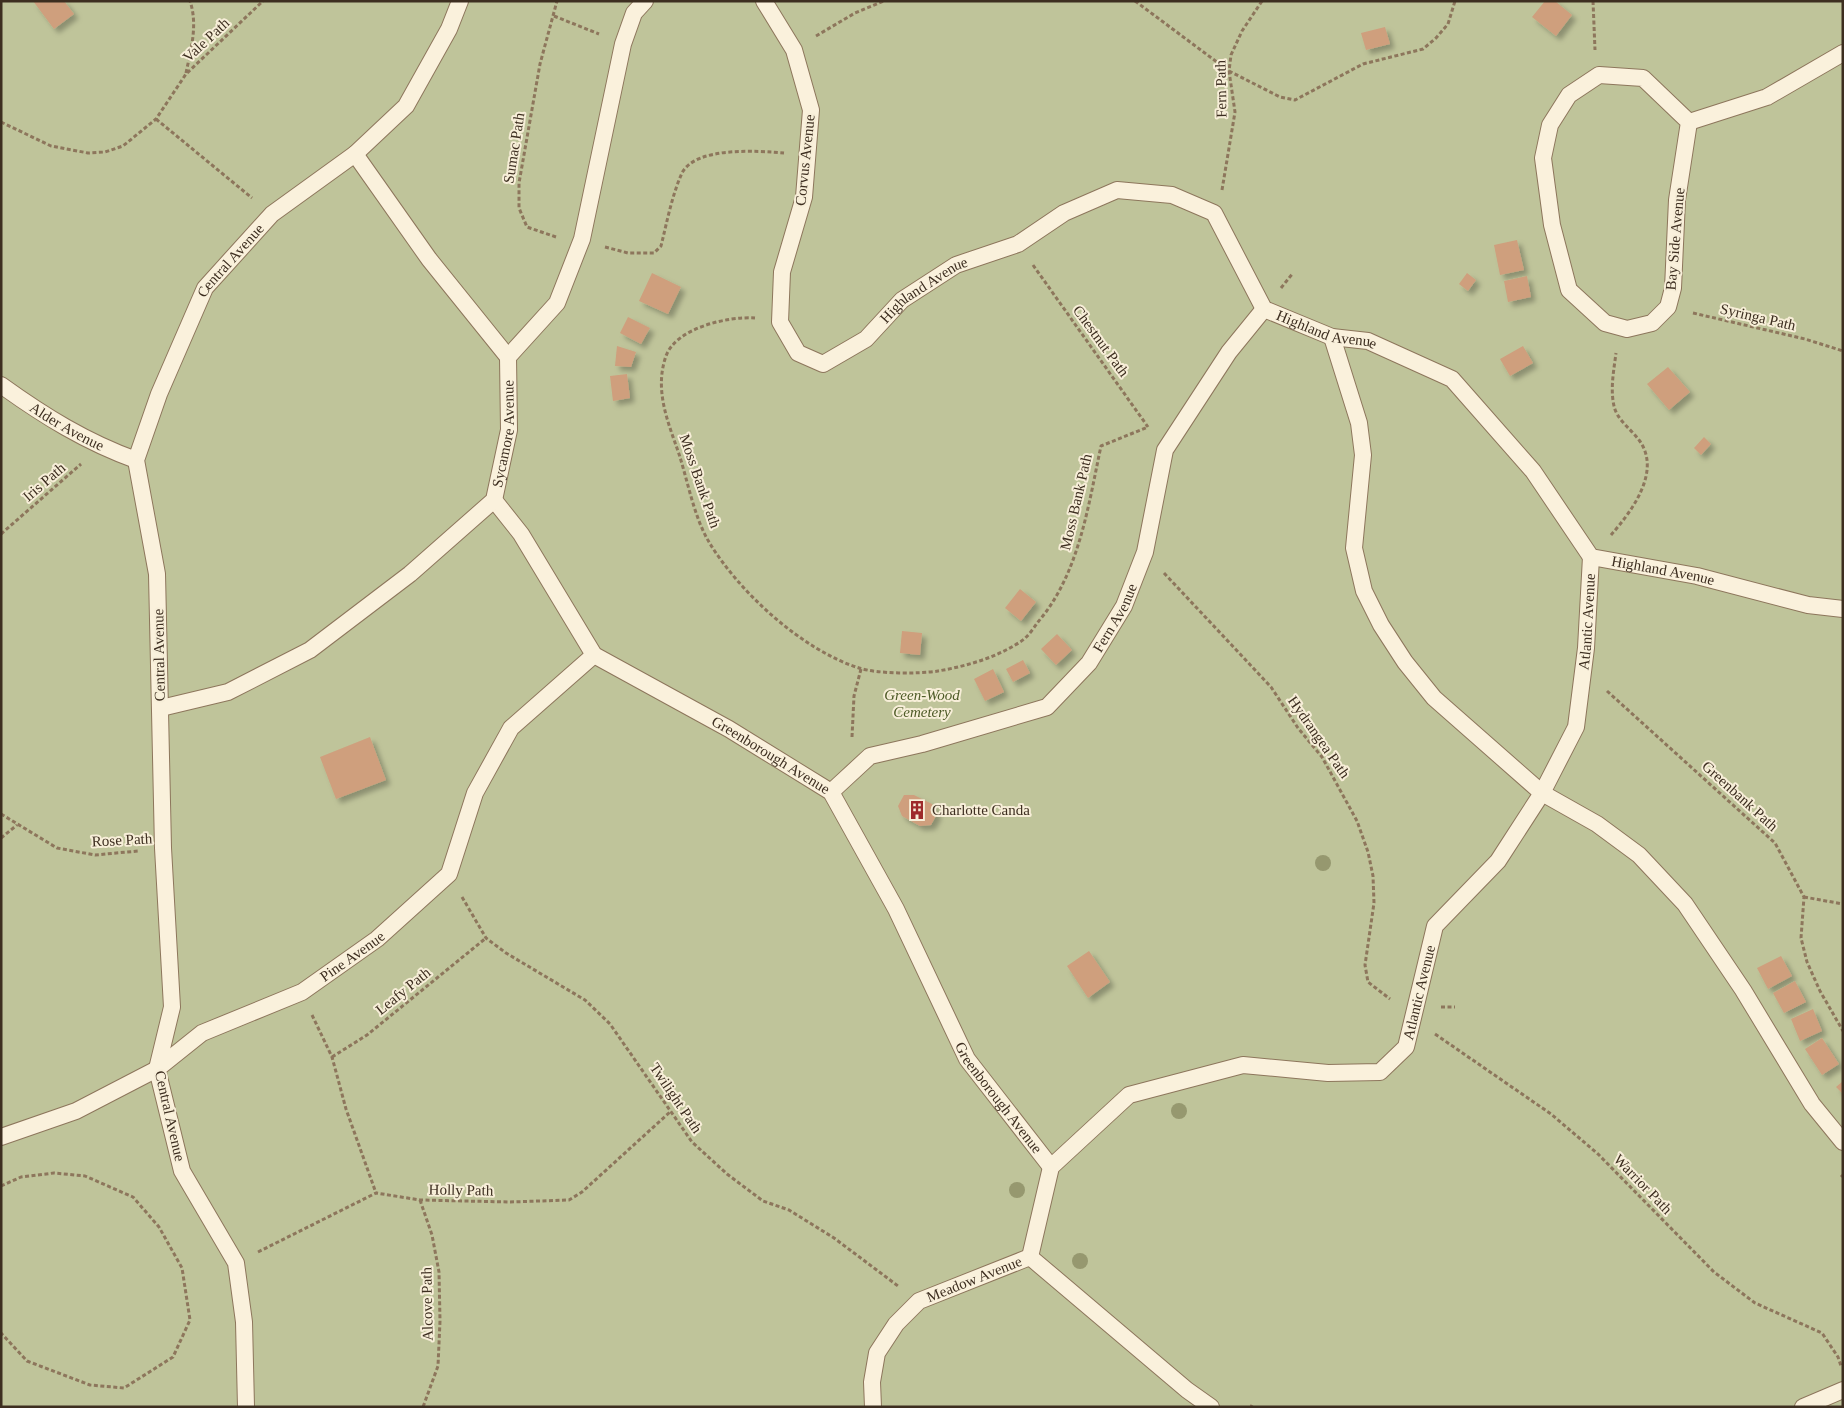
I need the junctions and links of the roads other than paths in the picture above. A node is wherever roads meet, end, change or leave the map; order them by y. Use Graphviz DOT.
graph roads {
  1 [pos="460,1"];
  2 [pos="645,1"];
  3 [pos="764,1"];
  4 [pos="1843,53"];
  5 [pos="1689,122"];
  6 [pos="355,154"];
  7 [pos="1264,308"];
  8 [pos="1332,338"];
  9 [pos="798,353"];
  10 [pos="508,357"];
  11 [pos="1,385"];
  12 [pos="136,460"];
  13 [pos="494,500"];
  14 [pos="1591,557"];
  15 [pos="1843,609"];
  16 [pos="594,655"];
  17 [pos="161,708"];
  18 [pos="831,792"];
  19 [pos="1542,793"];
  20 [pos="157,1069"];
  21 [pos="1,1137"];
  22 [pos="1843,1142"];
  23 [pos="1052,1167"];
  24 [pos="1030,1257"];
  25 [pos="1843,1390"];
  26 [pos="246,1407"];
  27 [pos="873,1407"];
  28 [pos="1211,1407"];
  29 [pos="1803,1407"];
  1 -- 6 [label="lane, Central Avenue"];
  2 -- 10 [label="lane, Sycamore Avenue"];
  3 -- 9 [label="lane, Corvus Avenue"];
  4 -- 5 [label="lane"];
  5 -- 5 [label="lane, Bay Side Avenue"];
  6 -- 10 [label="lane"];
  6 -- 12 [label="lane, Central Avenue"];
  7 -- 8 [label="lane, Highland Avenue"];
  7 -- 9 [label="lane, Highland Avenue"];
  7 -- 18 [label="lane, Fern Avenue"];
  8 -- 14 [label="lane, Highland Avenue"];
  8 -- 19 [label="lane"];
  10 -- 13 [label="lane, Sycamore Avenue"];
  11 -- 12 [label="lane, Alder Avenue"];
  12 -- 17 [label="lane, Central Avenue"];
  13 -- 16 [label="lane"];
  13 -- 17 [label="lane, Sycamore Avenue"];
  14 -- 15 [label="lane, Highland Avenue"];
  14 -- 19 [label="lane, Atlantic Avenue"];
  16 -- 18 [label="lane, Greenborough Avenue"];
  16 -- 20 [label="lane, Pine Avenue"];
  17 -- 20 [label="lane, Central Avenue"];
  18 -- 23 [label="lane, Greenborough Avenue"];
  19 -- 22 [label="lane"];
  19 -- 23 [label="lane, Atlantic Avenue"];
  20 -- 21 [label="lane, Pine Avenue"];
  20 -- 26 [label="lane, Central Avenue"];
  23 -- 24 [label="lane"];
  24 -- 27 [label="lane, Meadow Avenue"];
  24 -- 28 [label="lane"];
  25 -- 29 [label="lane"];
}
